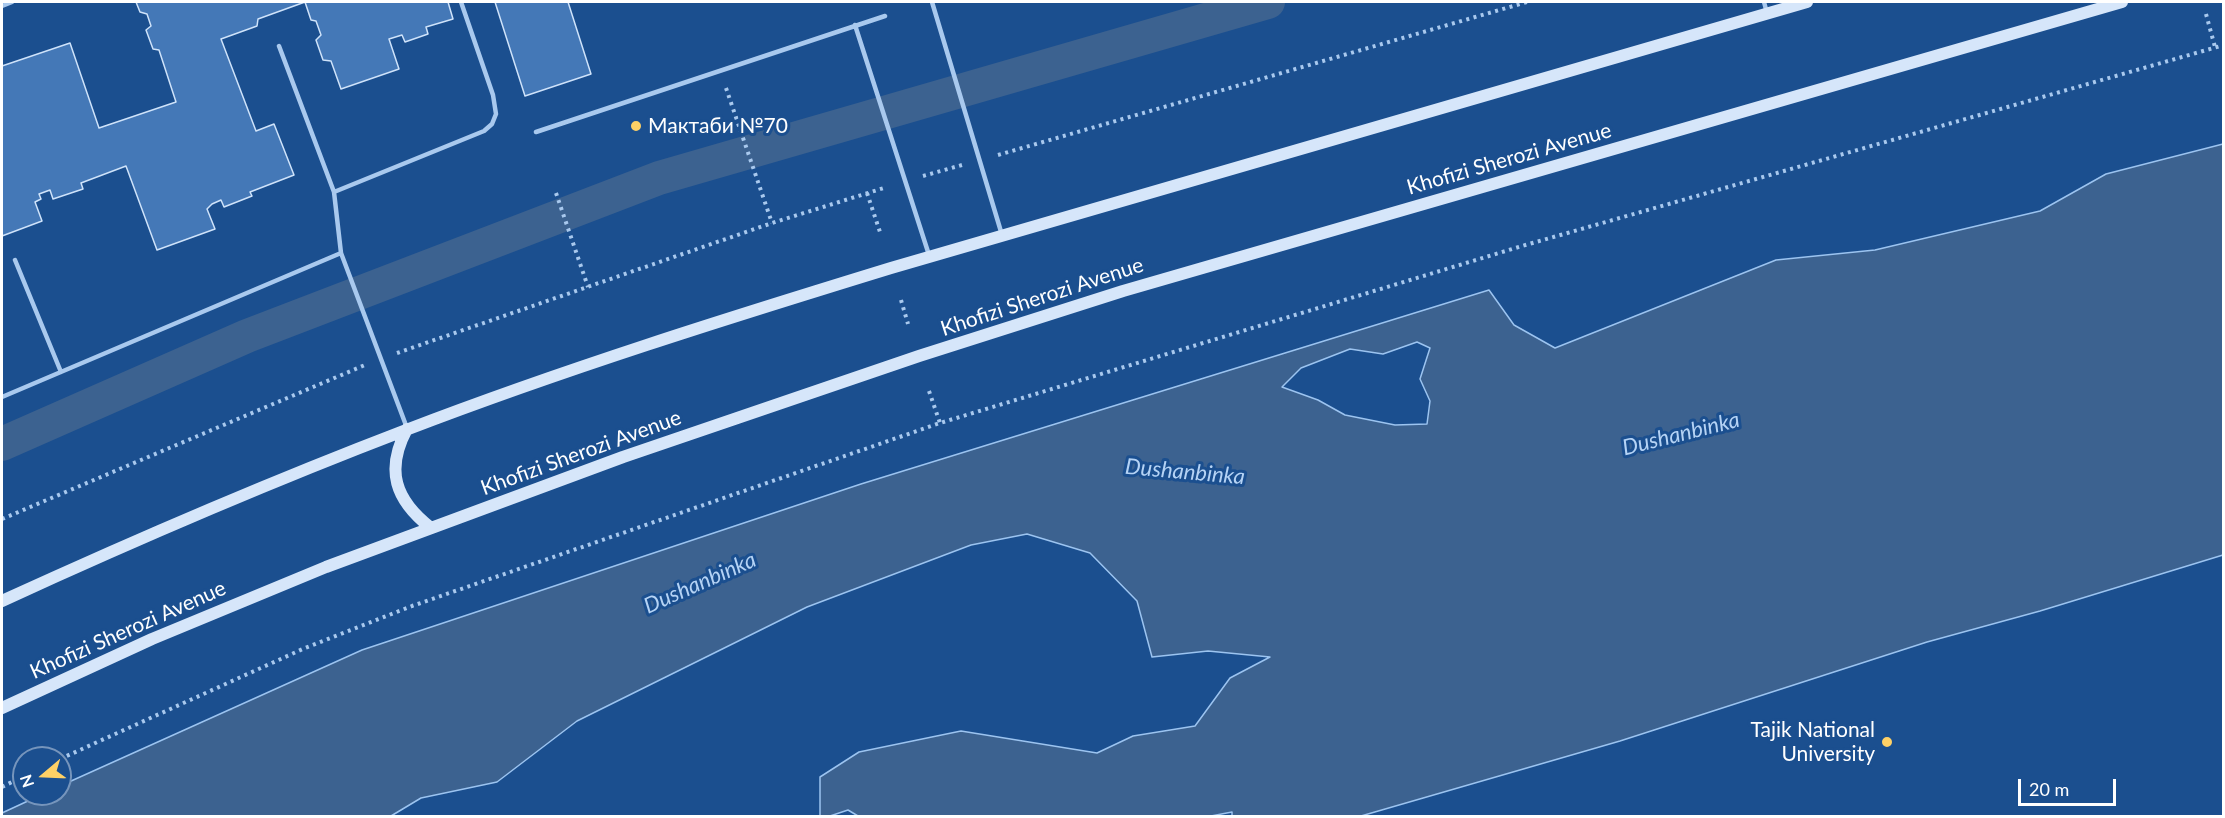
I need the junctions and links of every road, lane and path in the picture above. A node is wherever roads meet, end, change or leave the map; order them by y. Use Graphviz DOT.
graph roads {
  1 [pos="12,2"];
  2 [pos="461,2"];
  3 [pos="932,2"];
  4 [pos="1527,2"];
  5 [pos="1807,2"];
  6 [pos="2122,2"];
  7 [pos="2,6"];
  8 [pos="1766,7"];
  9 [pos="2206,14"];
  10 [pos="885,15"];
  11 [pos="855,26"];
  12 [pos="2223,45"];
  13 [pos="279,46"];
  14 [pos="2215,47"];
  15 [pos="720,71"];
  16 [pos="536,132"];
  17 [pos="979,160"];
  18 [pos="906,181"];
  19 [pos="334,192"];
  20 [pos="555,193"];
  21 [pos="867,193"];
  22 [pos="772,223"];
  23 [pos="881,235"];
  24 [pos="1002,236"];
  25 [pos="341,254"];
  26 [pos="930,257"];
  27 [pos="15,260"];
  28 [pos="588,287"];
  29 [pos="901,300"];
  30 [pos="908,324"];
  31 [pos="381,358"];
  32 [pos="61,372"];
  33 [pos="929,392"];
  34 [pos="2,397"];
  35 [pos="940,423"];
  36 [pos="407,429"];
  37 [pos="2,519"];
  38 [pos="431,528"];
  39 [pos="2,601"];
  40 [pos="2,708"];
  41 [pos="72,754"];
  1 -- 7 [label="lane"];
  2 -- 19 [label="lane"];
  3 -- 17 [label="lane"];
  4 -- 17 [label="path"];
  5 -- 8 [label="main road"];
  6 -- 38 [label="main road, Khofizi Sherozi Avenue"];
  8 -- 24 [label="main road"];
  9 -- 14 [label="path"];
  10 -- 11 [label="lane"];
  11 -- 15 [label="lane"];
  11 -- 18 [label="lane"];
  12 -- 14 [label="path"];
  13 -- 19 [label="lane"];
  14 -- 35 [label="path"];
  15 -- 16 [label="lane"];
  15 -- 22 [label="path"];
  17 -- 18 [label="path"];
  17 -- 24 [label="lane"];
  18 -- 21 [label="path"];
  18 -- 26 [label="lane"];
  19 -- 25 [label="lane"];
  20 -- 28 [label="path"];
  21 -- 22 [label="path"];
  21 -- 23 [label="path"];
  22 -- 28 [label="path"];
  24 -- 26 [label="main road"];
  25 -- 31 [label="lane"];
  25 -- 32 [label="lane"];
  26 -- 36 [label="main road"];
  27 -- 32 [label="lane"];
  28 -- 31 [label="path"];
  29 -- 30 [label="path"];
  31 -- 36 [label="lane"];
  31 -- 37 [label="path"];
  32 -- 34 [label="lane"];
  33 -- 35 [label="path"];
  35 -- 41 [label="path"];
  36 -- 38 [label="main road"];
  36 -- 39 [label="main road"];
  38 -- 40 [label="main road, Khofizi Sherozi Avenue"];
}
